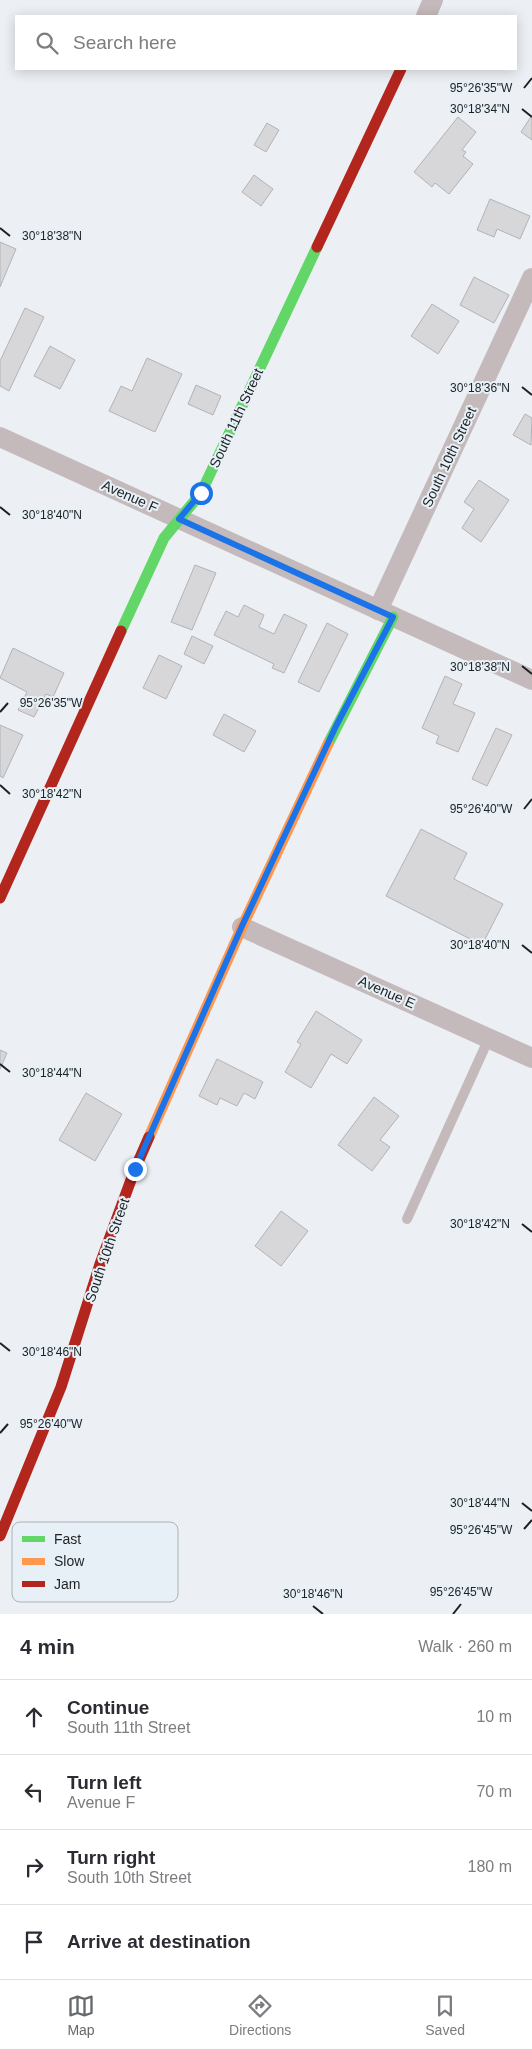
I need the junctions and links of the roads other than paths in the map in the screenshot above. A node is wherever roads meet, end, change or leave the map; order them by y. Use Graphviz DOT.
graph roads {
  1 [pos="433,0"];
  2 [pos="426,15"];
  3 [pos="401,70"];
  4 [pos="532,278"];
  5 [pos="0,437"];
  6 [pos="179,519"];
  7 [pos="386,614"];
  8 [pos="532,680"];
  9 [pos="0,898"];
  10 [pos="242,926"];
  11 [pos="489,1038"];
  12 [pos="532,1058"];
  13 [pos="407,1219"];
  14 [pos="0,1536"];
  1 -- 2 [label="street"];
  3 -- 6 [label="street, South 11th Street"];
  4 -- 7 [label="street, South 10th Street"];
  5 -- 6 [label="street, Avenue F"];
  6 -- 7 [label="street, Avenue F"];
  6 -- 9 [label="street, South 11th Street"];
  7 -- 8 [label="street, Avenue F"];
  7 -- 10 [label="street, South 10th Street"];
  10 -- 11 [label="street, Avenue E"];
  10 -- 14 [label="street, South 10th Street"];
  11 -- 12 [label="street, Avenue E"];
  11 -- 13 [label="lane"];
}
